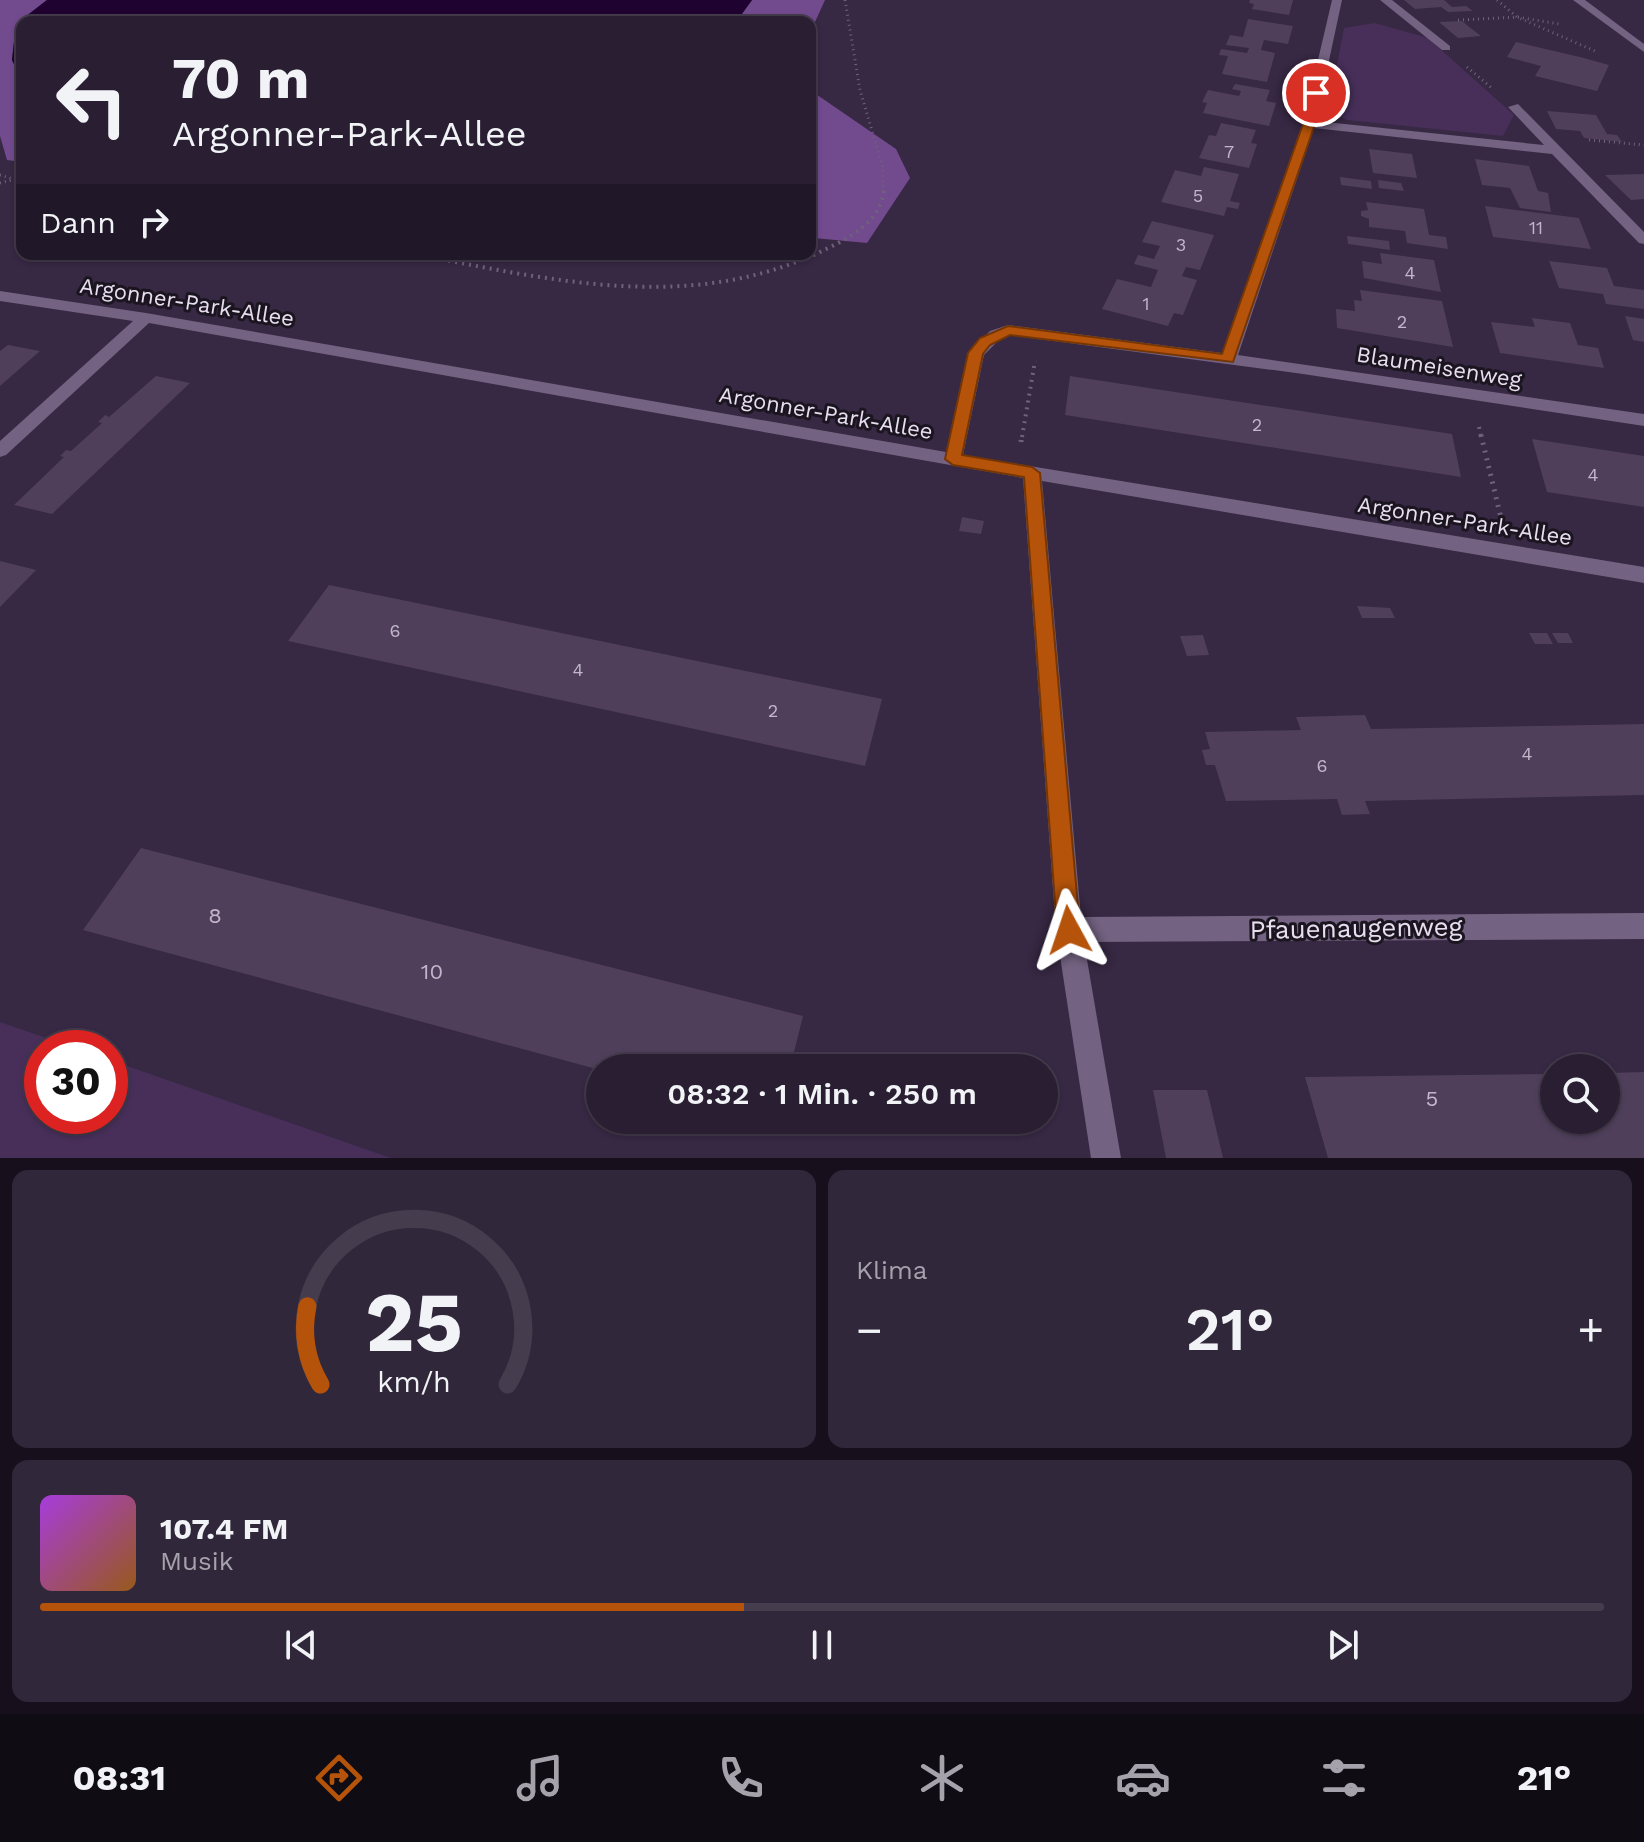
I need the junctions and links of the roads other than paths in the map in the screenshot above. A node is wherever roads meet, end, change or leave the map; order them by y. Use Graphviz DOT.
graph roads {
  1 [pos="1337,0"];
  2 [pos="1385,0"];
  3 [pos="1582,1"];
  4 [pos="1446,48"];
  5 [pos="1644,49"];
  6 [pos="1514,107"];
  7 [pos="1309,124"];
  8 [pos="1553,150"];
  9 [pos="1644,240"];
  10 [pos="0,296"];
  11 [pos="146,318"];
  12 [pos="1228,359"];
  13 [pos="1644,420"];
  14 [pos="0,451"];
  15 [pos="953,459"];
  16 [pos="1024,471"];
  17 [pos="1644,575"];
  18 [pos="1644,926"];
  19 [pos="1069,930"];
  20 [pos="1106,1158"];
  1 -- 7 [label="street"];
  2 -- 4 [label="street"];
  3 -- 5 [label="street"];
  6 -- 8 [label="street"];
  7 -- 8 [label="street"];
  7 -- 12 [label="street"];
  8 -- 9 [label="street"];
  10 -- 11 [label="street, Argonner-Park-Allee"];
  11 -- 14 [label="street"];
  11 -- 15 [label="street, Argonner-Park-Allee"];
  12 -- 13 [label="street, Blaumeisenweg"];
  12 -- 15 [label="street, Blaumeisenweg"];
  15 -- 16 [label="street, Argonner-Park-Allee"];
  16 -- 17 [label="street, Argonner-Park-Allee"];
  16 -- 19 [label="street"];
  18 -- 19 [label="street, Pfauenaugenweg"];
  19 -- 20 [label="street"];
}
